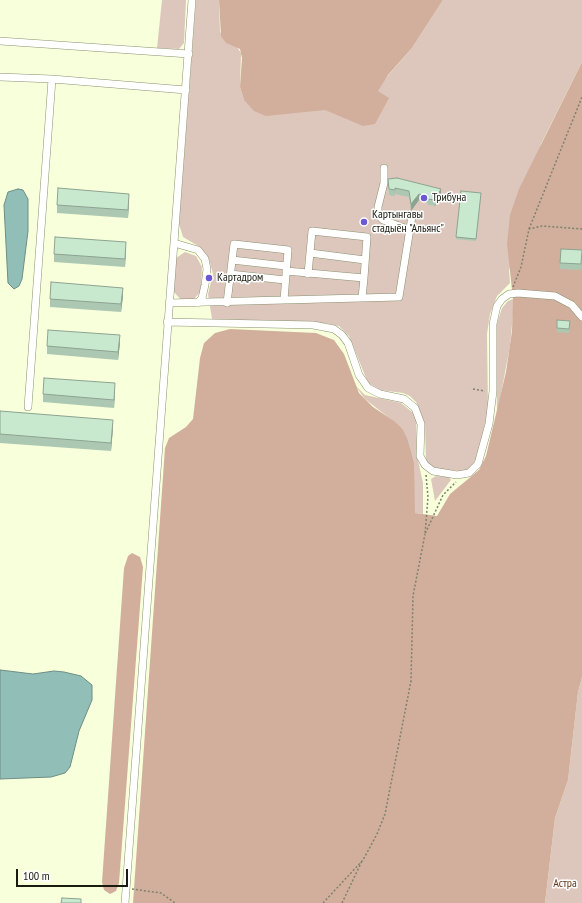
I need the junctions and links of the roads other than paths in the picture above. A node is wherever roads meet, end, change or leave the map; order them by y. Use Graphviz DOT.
graph roads {
  1 [pos="192,0"];
  2 [pos="0,41"];
  3 [pos="189,54"];
  4 [pos="0,77"];
  5 [pos="52,79"];
  6 [pos="186,90"];
  7 [pos="384,168"];
  8 [pos="412,216"];
  9 [pos="410,230"];
  10 [pos="174,242"];
  11 [pos="310,254"];
  12 [pos="232,260"];
  13 [pos="365,260"];
  14 [pos="286,269"];
  15 [pos="230,274"];
  16 [pos="308,274"];
  17 [pos="364,278"];
  18 [pos="285,280"];
  19 [pos="362,298"];
  20 [pos="284,300"];
  21 [pos="227,302"];
  22 [pos="169,303"];
  23 [pos="198,303"];
  24 [pos="582,317"];
  25 [pos="167,322"];
  26 [pos="28,407"];
  27 [pos="125,903"];
  1 -- 3 [label="street"];
  2 -- 3 [label="street"];
  3 -- 6 [label="street"];
  4 -- 5 [label="street"];
  5 -- 6 [label="street"];
  5 -- 26 [label="street"];
  6 -- 10 [label="street"];
  7 -- 9 [label="street"];
  8 -- 9 [label="street"];
  9 -- 19 [label="street"];
  10 -- 22 [label="street"];
  10 -- 23 [label="street"];
  11 -- 13 [label="street"];
  11 -- 13 [label="street"];
  11 -- 16 [label="street"];
  12 -- 14 [label="street"];
  12 -- 14 [label="street"];
  12 -- 15 [label="street"];
  13 -- 17 [label="street"];
  14 -- 16 [label="street"];
  14 -- 18 [label="street"];
  15 -- 18 [label="street"];
  15 -- 21 [label="street"];
  16 -- 17 [label="street"];
  17 -- 19 [label="street"];
  18 -- 20 [label="street"];
  19 -- 20 [label="street"];
  20 -- 21 [label="street"];
  21 -- 23 [label="street"];
  22 -- 23 [label="street"];
  22 -- 25 [label="street"];
  24 -- 25 [label="street"];
  25 -- 27 [label="street"];
}
